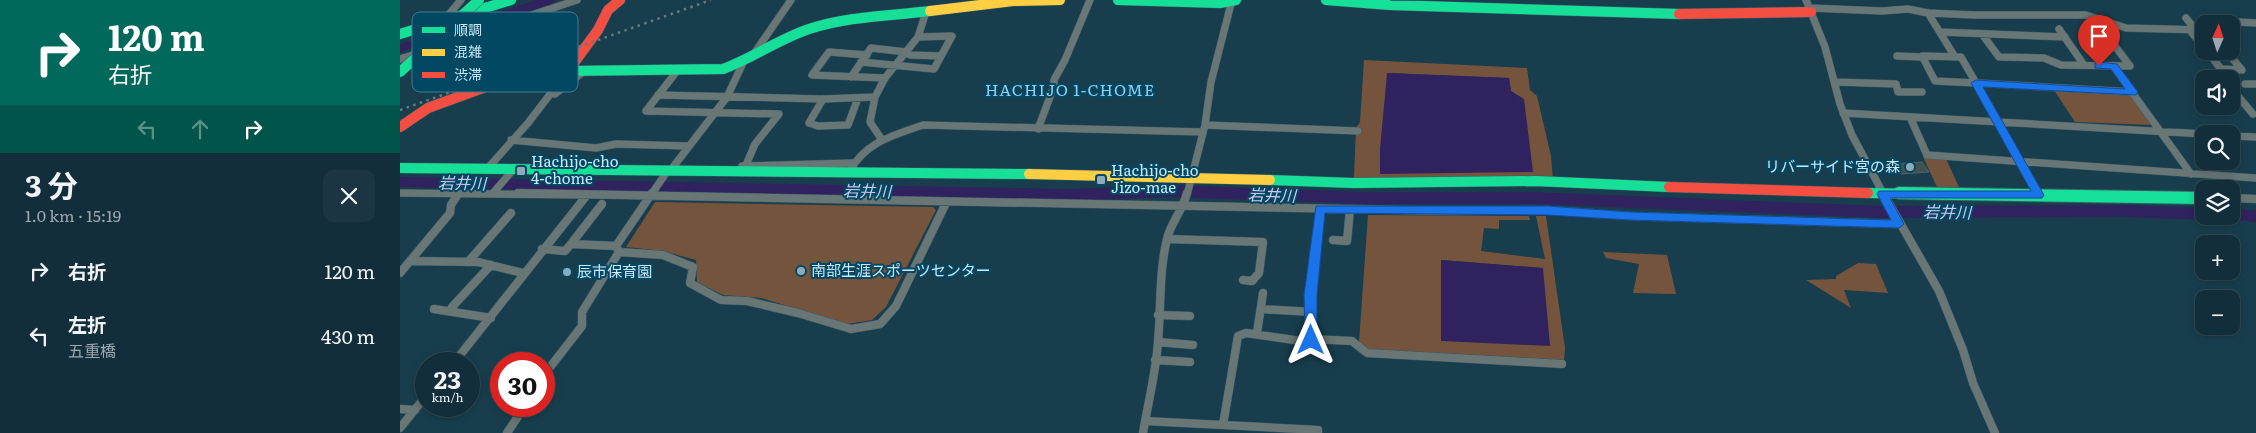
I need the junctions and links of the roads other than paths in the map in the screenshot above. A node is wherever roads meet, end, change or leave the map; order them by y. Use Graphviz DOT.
graph roads {
  1 [pos="460,0"];
  2 [pos="469,0"];
  3 [pos="488,0"];
  4 [pos="511,0"];
  5 [pos="577,0"];
  6 [pos="620,0"];
  7 [pos="791,0"];
  8 [pos="1060,0"];
  9 [pos="1090,0"];
  10 [pos="1118,0"];
  11 [pos="1234,0"];
  12 [pos="1326,0"];
  13 [pos="1806,0"];
  14 [pos="1013,1"];
  15 [pos="479,5"];
  16 [pos="1810,10"];
  17 [pos="450,12"];
  18 [pos="455,12"];
  19 [pos="463,12"];
  20 [pos="542,12"];
  21 [pos="926,12"];
  22 [pos="1928,13"];
  23 [pos="2186,18"];
  24 [pos="2240,22"];
  25 [pos="2256,23"];
  26 [pos="2102,28"];
  27 [pos="2060,29"];
  28 [pos="2192,29"];
  29 [pos="2195,29"];
  30 [pos="412,30"];
  31 [pos="1940,32"];
  32 [pos="400,34"];
  33 [pos="1982,34"];
  34 [pos="2195,34"];
  35 [pos="918,37"];
  36 [pos="2065,37"];
  37 [pos="412,50"];
  38 [pos="906,52"];
  39 [pos="867,55"];
  40 [pos="941,56"];
  41 [pos="1897,56"];
  42 [pos="412,57"];
  43 [pos="578,57"];
  44 [pos="1922,57"];
  45 [pos="1955,57"];
  46 [pos="2234,60"];
  47 [pos="400,61"];
  48 [pos="747,61"];
  49 [pos="412,62"];
  50 [pos="862,62"];
  51 [pos="2084,65"];
  52 [pos="895,66"];
  53 [pos="2114,66"];
  54 [pos="2240,70"];
  55 [pos="676,71"];
  56 [pos="400,72"];
  57 [pos="578,72"];
  58 [pos="582,72"];
  59 [pos="578,75"];
  60 [pos="851,76"];
  61 [pos="886,78"];
  62 [pos="1836,82"];
  63 [pos="1976,83"];
  64 [pos="2245,84"];
  65 [pos="2256,84"];
  66 [pos="472,92"];
  67 [pos="552,92"];
  68 [pos="558,92"];
  69 [pos="1922,92"];
  70 [pos="2133,92"];
  71 [pos="658,95"];
  72 [pos="727,97"];
  73 [pos="875,97"];
  74 [pos="858,98"];
  75 [pos="823,99"];
  76 [pos="2240,99"];
  77 [pos="540,108"];
  78 [pos="716,112"];
  79 [pos="1843,113"];
  80 [pos="2253,114"];
  81 [pos="1910,117"];
  82 [pos="1998,122"];
  83 [pos="400,127"];
  84 [pos="1038,129"];
  85 [pos="1204,129"];
  86 [pos="1358,131"];
  87 [pos="2161,132"];
  88 [pos="2195,134"];
  89 [pos="2240,136"];
  90 [pos="2256,137"];
  91 [pos="511,140"];
  92 [pos="882,140"];
  93 [pos="689,146"];
  94 [pos="2020,163"];
  95 [pos="746,165"];
  96 [pos="851,167"];
  97 [pos="400,168"];
  98 [pos="487,170"];
  99 [pos="513,170"];
  100 [pos="718,171"];
  101 [pos="668,172"];
  102 [pos="2191,174"];
  103 [pos="2256,178"];
  104 [pos="1190,180"];
  105 [pos="495,192"];
  106 [pos="400,193"];
  107 [pos="458,194"];
  108 [pos="652,195"];
  109 [pos="2038,195"];
  110 [pos="587,196"];
  111 [pos="1884,196"];
  112 [pos="2195,198"];
  113 [pos="2240,198"];
  114 [pos="2256,199"];
  115 [pos="946,203"];
  116 [pos="602,204"];
  117 [pos="1184,205"];
  118 [pos="1320,209"];
  119 [pos="1350,209"];
  120 [pos="511,213"];
  121 [pos="1898,222"];
  122 [pos="1167,239"];
  123 [pos="1333,240"];
  124 [pos="571,244"];
  125 [pos="542,249"];
  126 [pos="617,249"];
  127 [pos="411,261"];
  128 [pos="468,262"];
  129 [pos="491,265"];
  130 [pos="401,270"];
  131 [pos="523,273"];
  132 [pos="1243,280"];
  133 [pos="1263,293"];
  134 [pos="452,307"];
  135 [pos="434,309"];
  136 [pos="1261,309"];
  137 [pos="1311,312"];
  138 [pos="1158,315"];
  139 [pos="1190,316"];
  140 [pos="491,318"];
  141 [pos="1257,334"];
  142 [pos="1311,340"];
  143 [pos="1158,342"];
  144 [pos="1193,345"];
  145 [pos="463,352"];
  146 [pos="1155,360"];
  147 [pos="555,362"];
  148 [pos="1190,362"];
  149 [pos="1562,364"];
  150 [pos="400,409"];
  151 [pos="415,410"];
  152 [pos="518,417"];
  153 [pos="1145,421"];
  154 [pos="1223,425"];
  155 [pos="400,428"];
  156 [pos="507,433"];
  157 [pos="1143,433"];
  158 [pos="1318,433"];
  159 [pos="1995,433"];
  1 -- 17 [label="street"];
  2 -- 18 [label="main road"];
  3 -- 15 [label="street"];
  4 -- 15 [label="main road"];
  5 -- 20 [label="street"];
  6 -- 43 [label="main road"];
  7 -- 48 [label="street"];
  8 -- 14 [label="main road"];
  9 -- 84 [label="street"];
  10 -- 11 [label="main road"];
  11 -- 85 [label="street"];
  12 -- 16 [label="main road"];
  13 -- 16 [label="street"];
  14 -- 21 [label="main road"];
  15 -- 19 [label="main road"];
  16 -- 22 [label="street"];
  16 -- 62 [label="street"];
  21 -- 35 [label="street"];
  21 -- 48 [label="main road"];
  22 -- 28 [label="street"];
  22 -- 31 [label="street"];
  23 -- 28 [label="street"];
  24 -- 25 [label="street"];
  26 -- 53 [label="street"];
  27 -- 36 [label="street"];
  28 -- 29 [label="street"];
  28 -- 34 [label="street"];
  30 -- 32 [label="main road"];
  31 -- 33 [label="street"];
  31 -- 45 [label="street"];
  33 -- 36 [label="street"];
  33 -- 51 [label="street"];
  35 -- 38 [label="street"];
  35 -- 40 [label="street"];
  36 -- 51 [label="street"];
  37 -- 47 [label="main road"];
  38 -- 39 [label="street"];
  38 -- 40 [label="street"];
  38 -- 52 [label="street"];
  39 -- 50 [label="street"];
  39 -- 60 [label="street"];
  40 -- 52 [label="street"];
  41 -- 44 [label="street"];
  42 -- 47 [label="street"];
  44 -- 45 [label="street"];
  44 -- 63 [label="street"];
  45 -- 63 [label="street"];
  46 -- 54 [label="street"];
  48 -- 55 [label="main road"];
  48 -- 72 [label="street"];
  49 -- 56 [label="main road, bridge"];
  50 -- 52 [label="street"];
  50 -- 60 [label="street"];
  51 -- 53 [label="street"];
  52 -- 61 [label="street"];
  53 -- 70 [label="street"];
  55 -- 58 [label="main road"];
  55 -- 71 [label="street"];
  57 -- 58 [label="main road"];
  58 -- 59 [label="street"];
  60 -- 61 [label="street"];
  61 -- 73 [label="street"];
  62 -- 69 [label="street"];
  62 -- 79 [label="street"];
  63 -- 70 [label="street"];
  63 -- 82 [label="street"];
  64 -- 65 [label="street"];
  66 -- 83 [label="main road"];
  67 -- 77 [label="street"];
  68 -- 77 [label="street"];
  70 -- 87 [label="street"];
  71 -- 72 [label="street"];
  71 -- 78 [label="street"];
  72 -- 75 [label="street"];
  72 -- 78 [label="street"];
  73 -- 74 [label="street"];
  73 -- 92 [label="street"];
  74 -- 75 [label="street"];
  74 -- 75 [label="street"];
  76 -- 80 [label="street"];
  77 -- 91 [label="street"];
  78 -- 93 [label="street"];
  78 -- 95 [label="street"];
  79 -- 81 [label="street"];
  79 -- 111 [label="street"];
  81 -- 82 [label="street"];
  81 -- 94 [label="street"];
  82 -- 87 [label="street"];
  82 -- 94 [label="street"];
  84 -- 85 [label="street"];
  84 -- 92 [label="street"];
  85 -- 86 [label="street"];
  85 -- 104 [label="street"];
  87 -- 88 [label="street"];
  87 -- 102 [label="street"];
  89 -- 90 [label="street"];
  91 -- 93 [label="street"];
  91 -- 98 [label="street"];
  92 -- 96 [label="street"];
  93 -- 101 [label="street"];
  94 -- 102 [label="street"];
  94 -- 109 [label="street"];
  95 -- 96 [label="street"];
  95 -- 100 [label="street"];
  96 -- 100 [label="main road"];
  96 -- 104 [label="main road"];
  97 -- 98 [label="main road"];
  98 -- 99 [label="main road"];
  99 -- 101 [label="main road"];
  99 -- 105 [label="street"];
  100 -- 101 [label="main road"];
  101 -- 108 [label="street"];
  102 -- 103 [label="street"];
  104 -- 111 [label="main road"];
  104 -- 117 [label="street"];
  105 -- 107 [label="street"];
  105 -- 110 [label="street"];
  106 -- 107 [label="street"];
  107 -- 127 [label="street"];
  108 -- 110 [label="street"];
  108 -- 115 [label="street"];
  108 -- 126 [label="street"];
  109 -- 111 [label="main road"];
  109 -- 112 [label="main road"];
  110 -- 125 [label="street"];
  111 -- 121 [label="street"];
  113 -- 114 [label="street"];
  115 -- 117 [label="street"];
  115 -- 126 [label="street"];
  116 -- 124 [label="street"];
  117 -- 118 [label="street"];
  117 -- 122 [label="street"];
  118 -- 119 [label="street"];
  118 -- 137 [label="street"];
  119 -- 121 [label="street"];
  119 -- 123 [label="street"];
  120 -- 128 [label="street"];
  121 -- 159 [label="street"];
  122 -- 132 [label="street"];
  122 -- 138 [label="street"];
  124 -- 125 [label="street"];
  124 -- 126 [label="street"];
  125 -- 131 [label="street"];
  126 -- 147 [label="street"];
  127 -- 128 [label="street"];
  127 -- 130 [label="street"];
  128 -- 129 [label="street"];
  129 -- 131 [label="street"];
  129 -- 134 [label="street"];
  131 -- 140 [label="street"];
  133 -- 136 [label="street"];
  135 -- 140 [label="street"];
  136 -- 137 [label="street"];
  136 -- 141 [label="street"];
  137 -- 142 [label="street"];
  138 -- 139 [label="street"];
  138 -- 143 [label="street"];
  140 -- 145 [label="street"];
  141 -- 142 [label="street"];
  141 -- 154 [label="street"];
  142 -- 149 [label="street"];
  143 -- 144 [label="street"];
  143 -- 146 [label="street"];
  146 -- 148 [label="street"];
  146 -- 153 [label="street"];
  150 -- 151 [label="street"];
  151 -- 155 [label="street"];
  152 -- 156 [label="street"];
  153 -- 154 [label="street"];
  153 -- 157 [label="street"];
  154 -- 158 [label="street"];
}
